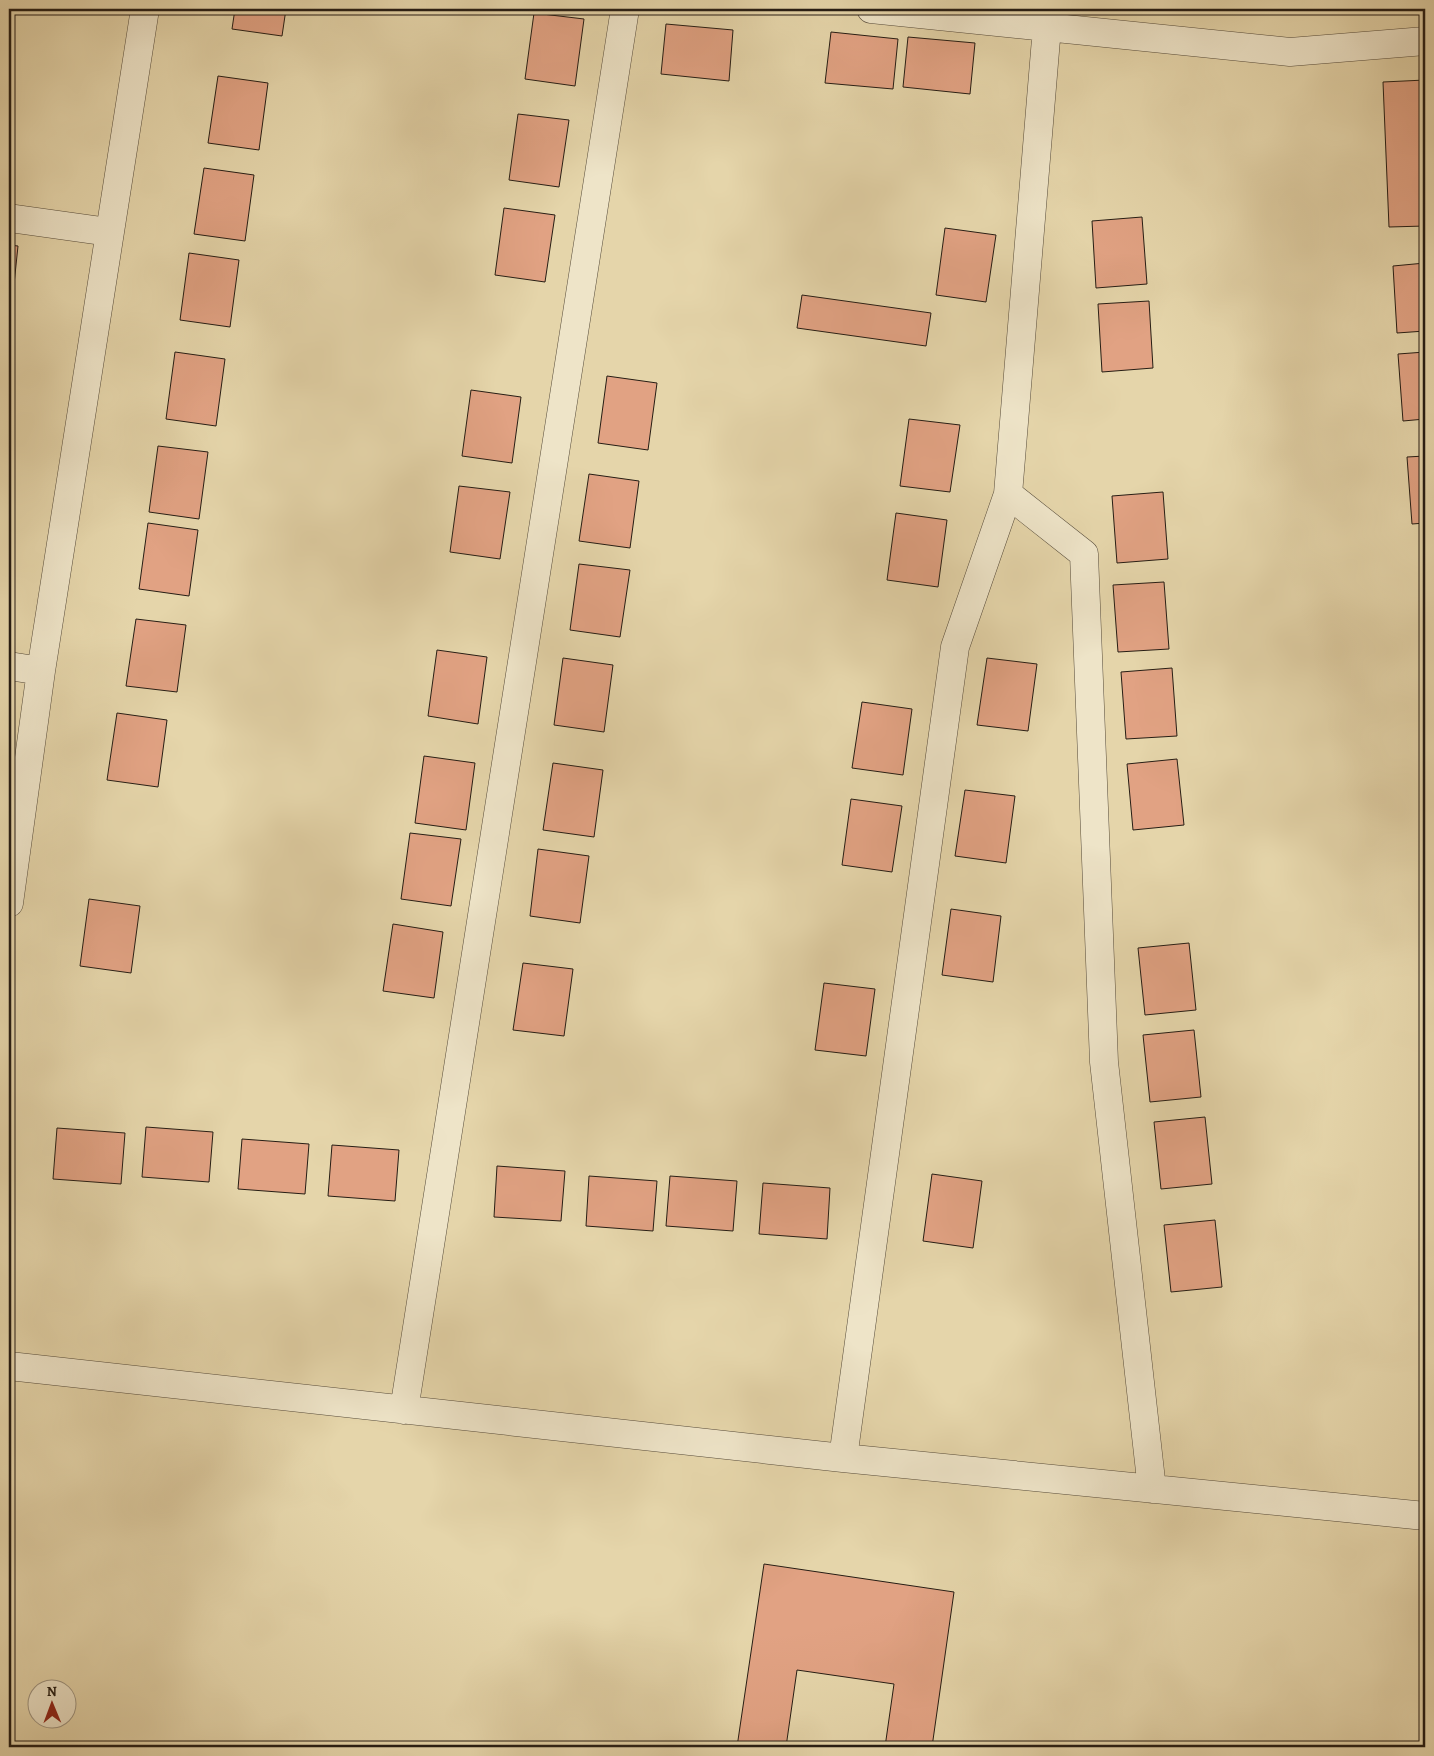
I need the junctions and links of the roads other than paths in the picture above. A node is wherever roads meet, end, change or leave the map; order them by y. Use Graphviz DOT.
graph roads {
  1 [pos="145,9"];
  2 [pos="625,9"];
  3 [pos="872,9"];
  4 [pos="1047,27"];
  5 [pos="1425,41"];
  6 [pos="9,218"];
  7 [pos="109,232"];
  8 [pos="1008,494"];
  9 [pos="9,666"];
  10 [pos="40,670"];
  11 [pos="9,903"];
  12 [pos="9,1366"];
  13 [pos="404,1410"];
  14 [pos="843,1458"];
  15 [pos="1152,1488"];
  16 [pos="1425,1516"];
  1 -- 7 [label="street"];
  2 -- 13 [label="street"];
  3 -- 4 [label="street"];
  4 -- 5 [label="street"];
  4 -- 8 [label="street"];
  6 -- 7 [label="street"];
  7 -- 10 [label="street"];
  8 -- 14 [label="street"];
  8 -- 15 [label="street"];
  9 -- 10 [label="street"];
  10 -- 11 [label="street"];
  12 -- 13 [label="street"];
  13 -- 14 [label="street"];
  14 -- 15 [label="street"];
  15 -- 16 [label="street"];
}
